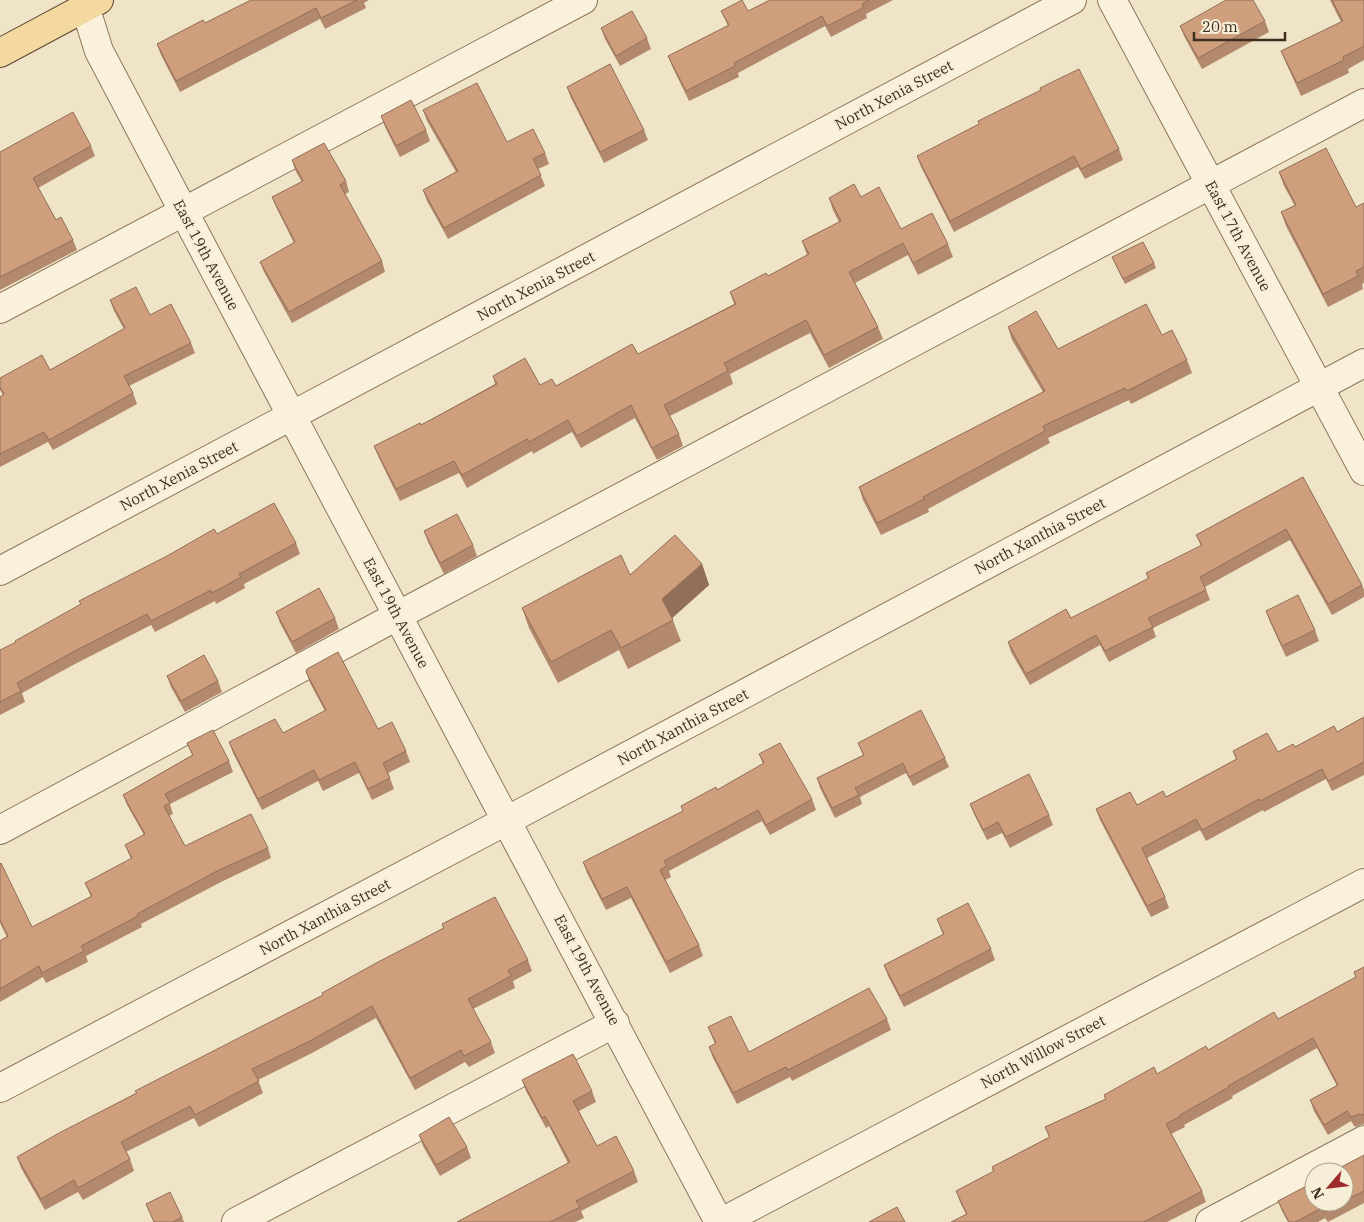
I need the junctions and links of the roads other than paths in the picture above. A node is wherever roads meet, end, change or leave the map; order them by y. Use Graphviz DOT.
graph roads {
  1 [pos="583,0"];
  2 [pos="1072,0"];
  3 [pos="1112,0"];
  4 [pos="89,2"];
  5 [pos="0,53"];
  6 [pos="1364,103"];
  7 [pos="1211,184"];
  8 [pos="183,212"];
  9 [pos="0,310"];
  10 [pos="1364,364"];
  11 [pos="1319,388"];
  12 [pos="291,417"];
  13 [pos="1364,472"];
  14 [pos="0,571"];
  15 [pos="397,616"];
  16 [pos="506,821"];
  17 [pos="0,830"];
  18 [pos="1364,883"];
  19 [pos="615,1023"];
  20 [pos="0,1088"];
  21 [pos="1364,1140"];
  22 [pos="236,1222"];
  23 [pos="721,1222"];
  24 [pos="1210,1222"];
  1 -- 8 [label="street"];
  2 -- 12 [label="street, North Xenia Street"];
  3 -- 7 [label="street, East 17th Avenue"];
  4 -- 5 [label="main road"];
  4 -- 8 [label="street, East 19th Avenue"];
  6 -- 7 [label="street"];
  7 -- 11 [label="street, East 17th Avenue"];
  7 -- 15 [label="street"];
  8 -- 9 [label="street"];
  8 -- 12 [label="street, East 19th Avenue"];
  10 -- 11 [label="street, North Xanthia Street"];
  11 -- 13 [label="street, East 17th Avenue"];
  11 -- 16 [label="street, North Xanthia Street"];
  12 -- 14 [label="street, North Xenia Street"];
  12 -- 15 [label="street, East 19th Avenue"];
  15 -- 16 [label="street, East 19th Avenue"];
  15 -- 17 [label="street"];
  16 -- 19 [label="street, East 19th Avenue"];
  16 -- 20 [label="street, North Xanthia Street"];
  18 -- 23 [label="street, North Willow Street"];
  19 -- 22 [label="street"];
  19 -- 23 [label="street, East 19th Avenue"];
  21 -- 24 [label="street"];
}
